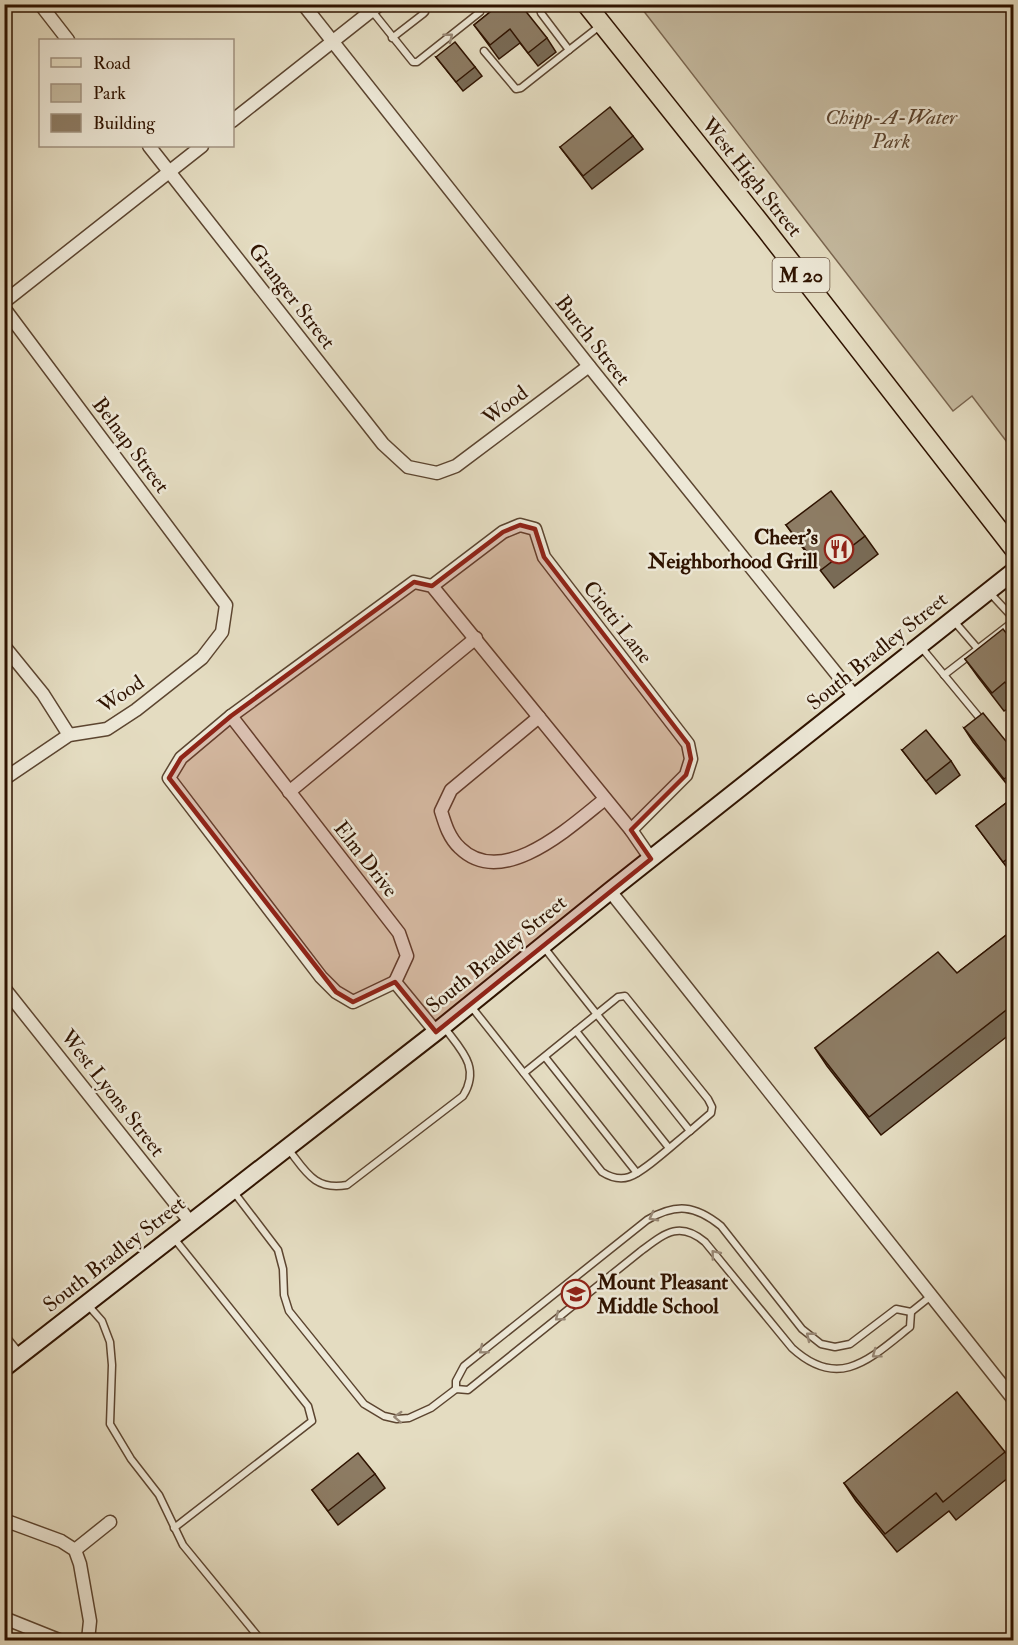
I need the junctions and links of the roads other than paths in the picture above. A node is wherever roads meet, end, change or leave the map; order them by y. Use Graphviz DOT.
graph roads {
  1 [pos="40,4"];
  2 [pos="303,4"];
  3 [pos="421,4"];
  4 [pos="543,4"];
  5 [pos="585,4"];
  6 [pos="376,8"];
  7 [pos="486,8"];
  8 [pos="602,25"];
  9 [pos="392,38"];
  10 [pos="67,39"];
  11 [pos="332,41"];
  12 [pos="570,50"];
  13 [pos="484,51"];
  14 [pos="234,119"];
  15 [pos="150,147"];
  16 [pos="201,147"];
  17 [pos="170,172"];
  18 [pos="4,302"];
  19 [pos="4,308"];
  20 [pos="589,366"];
  21 [pos="408,467"];
  22 [pos="1014,549"];
  23 [pos="1014,571"];
  24 [pos="432,586"];
  25 [pos="989,591"];
  26 [pos="226,604"];
  27 [pos="953,619"];
  28 [pos="1014,620"];
  29 [pos="476,638"];
  30 [pos="4,646"];
  31 [pos="920,646"];
  32 [pos="978,649"];
  33 [pos="944,675"];
  34 [pos="856,698"];
  35 [pos="231,716"];
  36 [pos="978,716"];
  37 [pos="539,717"];
  38 [pos="69,735"];
  39 [pos="4,779"];
  40 [pos="289,792"];
  41 [pos="605,799"];
  42 [pos="631,830"];
  43 [pos="651,859"];
  44 [pos="610,891"];
  45 [pos="542,945"];
  46 [pos="395,982"];
  47 [pos="4,988"];
  48 [pos="469,1005"];
  49 [pos="597,1014"];
  50 [pos="439,1029"];
  51 [pos="576,1031"];
  52 [pos="545,1057"];
  53 [pos="524,1073"];
  54 [pos="690,1131"];
  55 [pos="287,1147"];
  56 [pos="669,1148"];
  57 [pos="637,1173"];
  58 [pos="232,1190"];
  59 [pos="191,1223"];
  60 [pos="172,1237"];
  61 [pos="931,1296"];
  62 [pos="87,1304"];
  63 [pos="911,1312"];
  64 [pos="4,1339"];
  65 [pos="19,1357"];
  66 [pos="4,1368"];
  67 [pos="456,1389"];
  68 [pos="1014,1400"];
  69 [pos="4,1520"];
  70 [pos="110,1522"];
  71 [pos="174,1528"];
  72 [pos="75,1550"];
  73 [pos="4,1618"];
  74 [pos="59,1641"];
  75 [pos="88,1641"];
  76 [pos="261,1641"];
  1 -- 10 [label="street"];
  2 -- 11 [label="street, Burch Street"];
  3 -- 9 [label="lane"];
  4 -- 12 [label="lane"];
  5 -- 8 [label="main road, West High Street / M 20"];
  6 -- 9 [label="lane"];
  6 -- 11 [label="street"];
  9 -- 7 [label="lane, one-way"];
  8 -- 12 [label="lane"];
  8 -- 22 [label="main road, West High Street / M 20"];
  11 -- 14 [label="street"];
  11 -- 20 [label="street, Burch Street"];
  12 -- 13 [label="lane"];
  15 -- 17 [label="street, Granger Street"];
  16 -- 17 [label="street"];
  17 -- 18 [label="street"];
  17 -- 21 [label="street, Granger Street"];
  19 -- 26 [label="street, Belnap Street"];
  20 -- 21 [label="street, Wood"];
  20 -- 34 [label="street, Burch Street"];
  23 -- 25 [label="street, South Bradley Street"];
  24 -- 29 [label="street"];
  24 -- 35 [label="street"];
  24 -- 42 [label="street, Ciotti Lane"];
  25 -- 27 [label="street, South Bradley Street"];
  25 -- 28 [label="lane"];
  26 -- 38 [label="street, Wood"];
  27 -- 31 [label="street, South Bradley Street"];
  27 -- 32 [label="lane"];
  28 -- 32 [label="lane"];
  29 -- 37 [label="street"];
  29 -- 40 [label="street"];
  30 -- 38 [label="street"];
  31 -- 33 [label="lane"];
  31 -- 34 [label="street, South Bradley Street"];
  32 -- 33 [label="lane"];
  33 -- 36 [label="lane"];
  34 -- 43 [label="street, South Bradley Street"];
  35 -- 40 [label="street, Elm Drive"];
  35 -- 46 [label="street"];
  37 -- 41 [label="street"];
  37 -- 41 [label="street"];
  38 -- 39 [label="street, Wood"];
  40 -- 46 [label="street, Elm Drive"];
  41 -- 42 [label="street"];
  42 -- 43 [label="street"];
  43 -- 44 [label="street, South Bradley Street"];
  44 -- 45 [label="street, South Bradley Street"];
  44 -- 61 [label="street"];
  45 -- 48 [label="street, South Bradley Street"];
  45 -- 49 [label="lane"];
  46 -- 50 [label="street"];
  47 -- 59 [label="street, West Lyons Street"];
  48 -- 50 [label="street, South Bradley Street"];
  48 -- 53 [label="lane"];
  49 -- 51 [label="lane"];
  49 -- 54 [label="lane"];
  49 -- 54 [label="lane"];
  50 -- 55 [label="street, South Bradley Street"];
  50 -- 55 [label="lane"];
  51 -- 52 [label="lane"];
  51 -- 56 [label="lane"];
  52 -- 53 [label="lane"];
  52 -- 57 [label="lane"];
  53 -- 57 [label="lane"];
  54 -- 56 [label="lane"];
  55 -- 58 [label="street, South Bradley Street"];
  56 -- 57 [label="lane"];
  58 -- 59 [label="street, South Bradley Street"];
  67 -- 58 [label="lane, one-way"];
  59 -- 60 [label="street, South Bradley Street"];
  60 -- 62 [label="street, South Bradley Street"];
  60 -- 71 [label="lane"];
  61 -- 63 [label="lane"];
  61 -- 68 [label="street"];
  62 -- 65 [label="street, South Bradley Street"];
  62 -- 71 [label="lane"];
  63 -- 67 [label="lane, one-way"];
  63 -- 67 [label="lane, one-way"];
  64 -- 65 [label="street"];
  65 -- 66 [label="street, South Bradley Street"];
  69 -- 72 [label="street"];
  70 -- 72 [label="street"];
  71 -- 76 [label="lane"];
  72 -- 75 [label="street"];
  73 -- 74 [label="street"];
}
